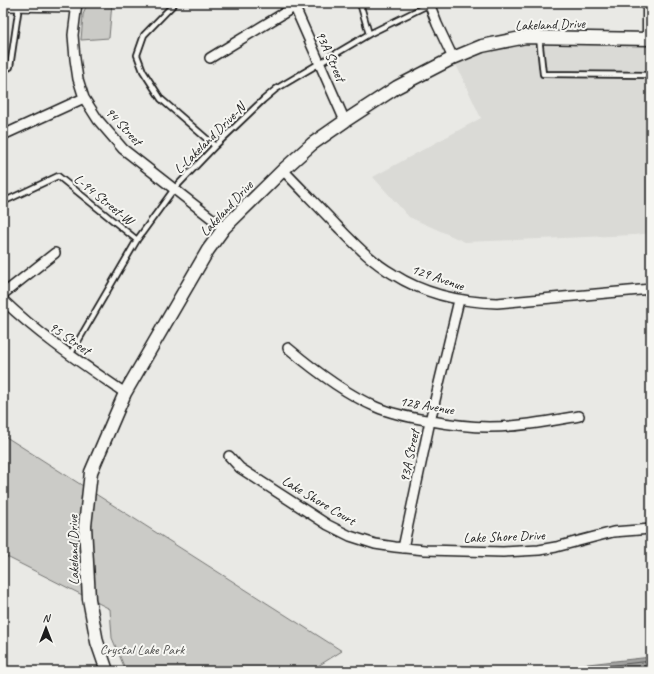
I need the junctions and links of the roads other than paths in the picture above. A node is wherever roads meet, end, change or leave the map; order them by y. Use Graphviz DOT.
graph roads {
  1 [pos="175,3"];
  2 [pos="360,3"];
  3 [pos="429,3"];
  4 [pos="649,3"];
  5 [pos="77,5"];
  6 [pos="294,5"];
  7 [pos="3,6"];
  8 [pos="19,6"];
  9 [pos="369,34"];
  10 [pos="539,37"];
  11 [pos="650,39"];
  12 [pos="210,58"];
  13 [pos="453,58"];
  14 [pos="319,64"];
  15 [pos="3,70"];
  16 [pos="651,75"];
  17 [pos="84,98"];
  18 [pos="344,121"];
  19 [pos="3,135"];
  20 [pos="215,146"];
  21 [pos="283,170"];
  22 [pos="174,189"];
  23 [pos="3,202"];
  24 [pos="224,228"];
  25 [pos="137,240"];
  26 [pos="55,253"];
  27 [pos="651,289"];
  28 [pos="3,294"];
  29 [pos="3,300"];
  30 [pos="459,300"];
  31 [pos="288,348"];
  32 [pos="70,355"];
  33 [pos="125,393"];
  34 [pos="579,416"];
  35 [pos="430,421"];
  36 [pos="229,456"];
  37 [pos="651,529"];
  38 [pos="403,548"];
  39 [pos="107,671"];
  1 -- 20 [label="lane"];
  2 -- 9 [label="lane"];
  3 -- 9 [label="lane, L-Lakeland Drive-N"];
  3 -- 13 [label="street"];
  4 -- 11 [label="street"];
  5 -- 8 [label="street"];
  5 -- 17 [label="street, 94 Street"];
  6 -- 12 [label="street"];
  6 -- 14 [label="street, 93A Street"];
  7 -- 8 [label="street"];
  8 -- 15 [label="lane"];
  9 -- 14 [label="lane, L-Lakeland Drive-N"];
  10 -- 11 [label="street, Lakeland Drive"];
  10 -- 13 [label="street, Lakeland Drive"];
  10 -- 16 [label="lane"];
  13 -- 18 [label="street, Lakeland Drive"];
  14 -- 18 [label="street, 93A Street"];
  14 -- 20 [label="lane, L-Lakeland Drive-N"];
  17 -- 19 [label="street"];
  17 -- 22 [label="street, 94 Street"];
  18 -- 21 [label="street, Lakeland Drive"];
  20 -- 22 [label="lane, L-Lakeland Drive-N"];
  21 -- 24 [label="street, Lakeland Drive"];
  21 -- 30 [label="street, 129 Avenue"];
  22 -- 24 [label="street, 94 Street"];
  22 -- 25 [label="lane, L-Lakeland Drive-N"];
  23 -- 25 [label="lane, L-94 Street-W"];
  24 -- 33 [label="street, Lakeland Drive"];
  25 -- 32 [label="lane, L-Lakeland Drive-N"];
  26 -- 28 [label="street"];
  27 -- 30 [label="street, 129 Avenue"];
  29 -- 32 [label="street, 95 Street"];
  30 -- 35 [label="street, 93A Street"];
  31 -- 35 [label="street, 128 Avenue"];
  32 -- 33 [label="street, 95 Street"];
  33 -- 39 [label="street, Lakeland Drive"];
  34 -- 35 [label="street, 128 Avenue"];
  35 -- 38 [label="street, 93A Street"];
  36 -- 38 [label="street, Lake Shore Court"];
  37 -- 38 [label="street, Lake Shore Drive"];
}
